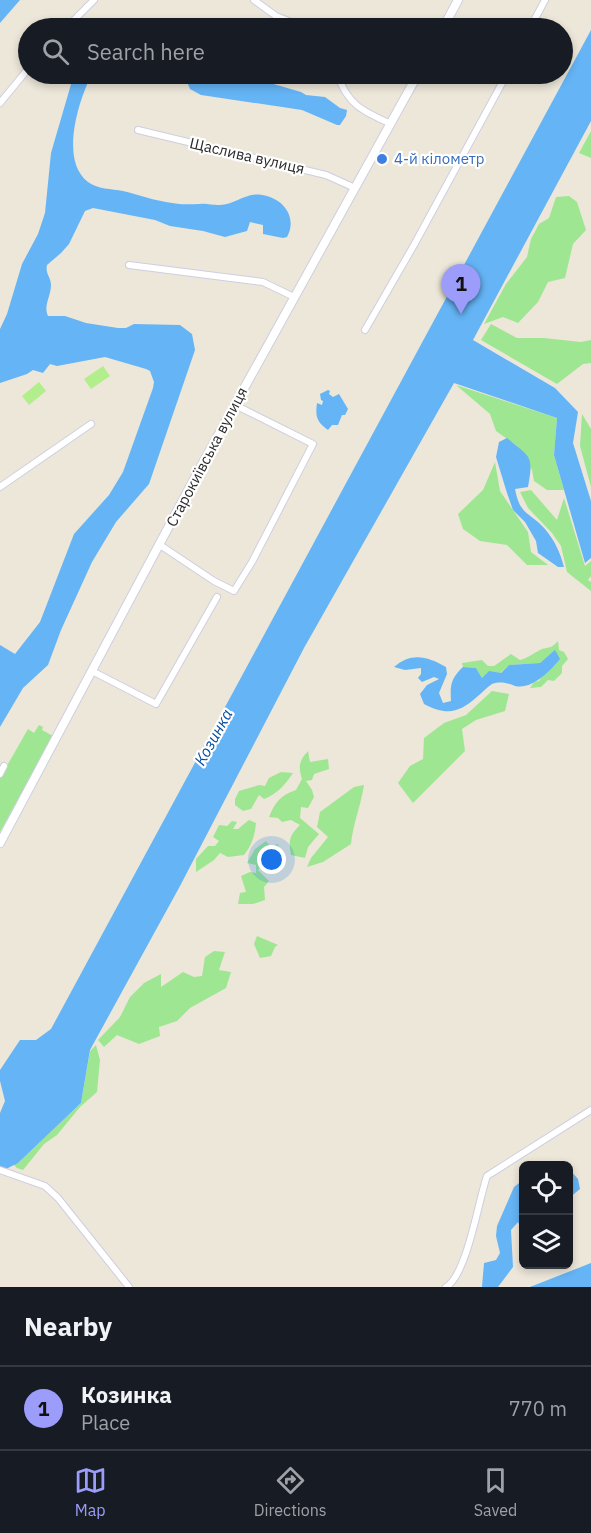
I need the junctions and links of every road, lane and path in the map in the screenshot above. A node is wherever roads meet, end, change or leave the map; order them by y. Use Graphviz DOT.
graph roads {
  1 [pos="94,0"];
  2 [pos="254,0"];
  3 [pos="458,0"];
  4 [pos="545,0"];
  5 [pos="76,18"];
  6 [pos="281,18"];
  7 [pos="448,18"];
  8 [pos="535,18"];
  9 [pos="18,81"];
  10 [pos="341,84"];
  11 [pos="413,84"];
  12 [pos="502,84"];
  13 [pos="0,103"];
  14 [pos="391,124"];
  15 [pos="138,130"];
  16 [pos="355,188"];
  17 [pos="129,265"];
  18 [pos="294,297"];
  19 [pos="365,330"];
  20 [pos="235,405"];
  21 [pos="92,424"];
  22 [pos="0,487"];
  23 [pos="160,545"];
  24 [pos="218,597"];
  25 [pos="92,671"];
  26 [pos="4,766"];
  27 [pos="0,774"];
  28 [pos="0,843"];
  29 [pos="591,1110"];
  30 [pos="0,1170"];
  31 [pos="129,1287"];
  32 [pos="447,1287"];
  1 -- 5 [label="street"];
  2 -- 6 [label="street"];
  3 -- 7 [label="street"];
  4 -- 8 [label="street"];
  9 -- 13 [label="street"];
  10 -- 14 [label="street"];
  11 -- 14 [label="street, Старокиївська вулиця"];
  12 -- 19 [label="street"];
  14 -- 16 [label="street, Старокиївська вулиця"];
  15 -- 16 [label="street, Щаслива вулиця"];
  16 -- 18 [label="street, Старокиївська вулиця"];
  17 -- 18 [label="street"];
  18 -- 20 [label="street, Старокиївська вулиця"];
  20 -- 23 [label="street, Старокиївська вулиця"];
  20 -- 23 [label="street"];
  21 -- 22 [label="street"];
  23 -- 25 [label="street, Старокиївська вулиця"];
  24 -- 25 [label="street"];
  25 -- 28 [label="street, Старокиївська вулиця"];
  26 -- 27 [label="street"];
  29 -- 32 [label="street"];
  30 -- 31 [label="street"];
}
